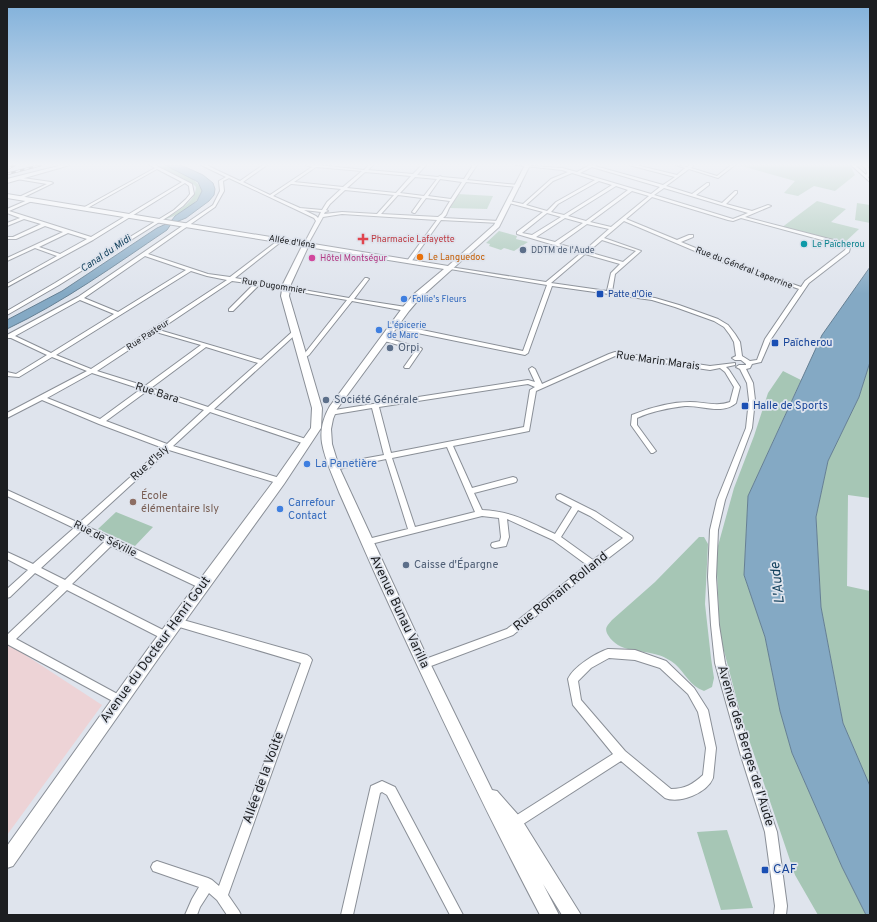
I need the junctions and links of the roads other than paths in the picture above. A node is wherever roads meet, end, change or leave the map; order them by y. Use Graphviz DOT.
graph roads {
  1 [pos="77,208"];
  2 [pos="143,208"];
  3 [pos="177,208"];
  4 [pos="211,208"];
  5 [pos="296,208"];
  6 [pos="319,208"];
  7 [pos="325,208"];
  8 [pos="384,208"];
  9 [pos="417,208"];
  10 [pos="448,208"];
  11 [pos="507,208"];
  12 [pos="531,208"];
  13 [pos="551,208"];
  14 [pos="577,208"];
  15 [pos="606,208"];
  16 [pos="636,208"];
  17 [pos="692,208"];
  18 [pos="737,208"];
  19 [pos="763,208"];
  20 [pos="83,209"];
  21 [pos="313,210"];
  22 [pos="323,211"];
  23 [pos="7,212"];
  24 [pos="414,212"];
  25 [pos="547,212"];
  26 [pos="751,212"];
  27 [pos="342,213"];
  28 [pos="378,215"];
  29 [pos="130,216"];
  30 [pos="321,216"];
  31 [pos="564,216"];
  32 [pos="25,217"];
  33 [pos="740,217"];
  34 [pos="440,218"];
  35 [pos="623,219"];
  36 [pos="159,221"];
  37 [pos="318,221"];
  38 [pos="499,222"];
  39 [pos="587,222"];
  40 [pos="46,224"];
  41 [pos="7,225"];
  42 [pos="186,225"];
  43 [pos="612,229"];
  44 [pos="68,231"];
  45 [pos="691,236"];
  46 [pos="532,237"];
  47 [pos="7,238"];
  48 [pos="601,238"];
  49 [pos="91,239"];
  50 [pos="280,240"];
  51 [pos="676,242"];
  52 [pos="306,244"];
  53 [pos="556,244"];
  54 [pos="35,247"];
  55 [pos="585,252"];
  56 [pos="144,254"];
  57 [pos="61,256"];
  58 [pos="7,260"];
  59 [pos="409,261"];
  60 [pos="624,264"];
  61 [pos="450,268"];
  62 [pos="191,269"];
  63 [pos="231,279"];
  64 [pos="367,279"];
  65 [pos="257,284"];
  66 [pos="548,284"];
  67 [pos="7,286"];
  68 [pos="286,288"];
  69 [pos="803,289"];
  70 [pos="609,293"];
  71 [pos="80,298"];
  72 [pos="350,300"];
  73 [pos="406,309"];
  74 [pos="231,310"];
  75 [pos="7,313"];
  76 [pos="118,314"];
  77 [pos="393,326"];
  78 [pos="155,330"];
  79 [pos="294,333"];
  80 [pos="9,337"];
  81 [pos="383,339"];
  82 [pos="205,345"];
  83 [pos="51,355"];
  84 [pos="301,358"];
  85 [pos="739,358"];
  86 [pos="262,362"];
  87 [pos="733,364"];
  88 [pos="746,365"];
  89 [pos="407,367"];
  90 [pos="722,367"];
  91 [pos="532,369"];
  92 [pos="92,371"];
  93 [pos="7,374"];
  94 [pos="540,386"];
  95 [pos="146,389"];
  96 [pos="42,398"];
  97 [pos="375,406"];
  98 [pos="317,408"];
  99 [pos="208,410"];
  100 [pos="331,411"];
  101 [pos="7,416"];
  102 [pos="101,422"];
  103 [pos="323,433"];
  104 [pos="307,442"];
  105 [pos="449,445"];
  106 [pos="168,447"];
  107 [pos="653,450"];
  108 [pos="388,456"];
  109 [pos="334,467"];
  110 [pos="513,480"];
  111 [pos="280,481"];
  112 [pos="470,491"];
  113 [pos="7,493"];
  114 [pos="560,497"];
  115 [pos="577,506"];
  116 [pos="479,513"];
  117 [pos="503,516"];
  118 [pos="80,526"];
  119 [pos="412,530"];
  120 [pos="556,538"];
  121 [pos="110,542"];
  122 [pos="367,542"];
  123 [pos="495,546"];
  124 [pos="7,555"];
  125 [pos="593,565"];
  126 [pos="34,569"];
  127 [pos="67,585"];
  128 [pos="203,585"];
  129 [pos="7,594"];
  130 [pos="176,622"];
  131 [pos="166,636"];
  132 [pos="8,639"];
  133 [pos="423,664"];
  134 [pos="120,700"];
  135 [pos="621,755"];
  136 [pos="509,827"];
  137 [pos="7,860"];
  138 [pos="157,867"];
  139 [pos="208,884"];
  140 [pos="221,896"];
  141 [pos="191,915"];
  142 [pos="235,915"];
  143 [pos="347,915"];
  144 [pos="457,915"];
  145 [pos="550,915"];
  146 [pos="572,915"];
  147 [pos="780,915"];
  1 -- 20 [label="main road, Allée d'Iéna"];
  2 -- 29 [label="street"];
  3 -- 36 [label="street"];
  4 -- 42 [label="street"];
  5 -- 21 [label="street"];
  5 -- 37 [label="street"];
  6 -- 21 [label="street"];
  7 -- 22 [label="street"];
  8 -- 28 [label="street"];
  9 -- 24 [label="street"];
  10 -- 34 [label="street"];
  11 -- 38 [label="main road"];
  12 -- 25 [label="street"];
  13 -- 25 [label="street"];
  14 -- 31 [label="street"];
  15 -- 39 [label="street"];
  16 -- 35 [label="street"];
  17 -- 33 [label="street"];
  18 -- 26 [label="street"];
  19 -- 26 [label="street"];
  20 -- 29 [label="main road, Allée d'Iéna"];
  21 -- 22 [label="street"];
  22 -- 27 [label="street"];
  22 -- 30 [label="street"];
  23 -- 32 [label="street"];
  25 -- 31 [label="street"];
  25 -- 46 [label="street"];
  26 -- 33 [label="street"];
  27 -- 28 [label="street"];
  27 -- 30 [label="street"];
  28 -- 34 [label="street"];
  29 -- 36 [label="main road, Allée d'Iéna"];
  29 -- 49 [label="street"];
  30 -- 37 [label="street"];
  31 -- 39 [label="street"];
  31 -- 46 [label="street"];
  32 -- 40 [label="street"];
  32 -- 41 [label="street"];
  33 -- 69 [label="street, Rue du Général Laperrine"];
  34 -- 38 [label="street"];
  34 -- 59 [label="street"];
  35 -- 43 [label="street"];
  35 -- 51 [label="street, Rue du Général Laperrine"];
  36 -- 42 [label="main road, Allée d'Iéna"];
  36 -- 75 [label="street"];
  37 -- 52 [label="street"];
  38 -- 61 [label="main road"];
  39 -- 43 [label="street"];
  39 -- 53 [label="street"];
  40 -- 44 [label="street"];
  40 -- 47 [label="street"];
  42 -- 50 [label="main road, Allée d'Iéna"];
  42 -- 56 [label="street"];
  43 -- 48 [label="street"];
  44 -- 49 [label="street"];
  44 -- 54 [label="street"];
  45 -- 51 [label="street"];
  46 -- 53 [label="street"];
  48 -- 55 [label="street"];
  48 -- 60 [label="street"];
  49 -- 57 [label="street"];
  50 -- 52 [label="main road, Allée d'Iéna"];
  50 -- 63 [label="street, Rue Pasteur"];
  51 -- 69 [label="street, Rue du Général Laperrine"];
  52 -- 59 [label="main road, Allée d'Iéna"];
  52 -- 68 [label="main road, Avenue Bunau Varilla"];
  53 -- 55 [label="street"];
  54 -- 57 [label="street"];
  54 -- 58 [label="street"];
  55 -- 60 [label="street"];
  55 -- 66 [label="street"];
  56 -- 62 [label="street, Rue Dugommier"];
  56 -- 71 [label="street"];
  57 -- 67 [label="street"];
  59 -- 61 [label="main road, Allée d'Iéna"];
  60 -- 70 [label="street"];
  61 -- 66 [label="street, Allée d'Iéna"];
  61 -- 73 [label="main road"];
  62 -- 63 [label="street, Rue Dugommier"];
  62 -- 76 [label="street"];
  63 -- 65 [label="street, Rue Dugommier"];
  63 -- 78 [label="street, Rue Pasteur"];
  64 -- 72 [label="street"];
  65 -- 68 [label="street, Rue Dugommier"];
  65 -- 74 [label="street"];
  66 -- 70 [label="street, Allée d'Iéna"];
  66 -- 77 [label="street"];
  68 -- 72 [label="street, Rue Dugommier"];
  68 -- 79 [label="main road, Avenue Bunau Varilla"];
  69 -- 88 [label="street"];
  70 -- 85 [label="street, Allée d'Iéna"];
  71 -- 76 [label="street"];
  71 -- 80 [label="street"];
  72 -- 73 [label="street, Rue Dugommier"];
  72 -- 84 [label="street"];
  73 -- 77 [label="main road"];
  76 -- 83 [label="street"];
  77 -- 81 [label="main road"];
  78 -- 82 [label="street"];
  78 -- 92 [label="street, Rue Pasteur"];
  79 -- 84 [label="main road, Avenue Bunau Varilla"];
  79 -- 86 [label="street, Rue d'Isly"];
  80 -- 83 [label="street, Rue Bara"];
  81 -- 89 [label="street"];
  81 -- 100 [label="main road"];
  82 -- 86 [label="street"];
  82 -- 95 [label="street"];
  83 -- 92 [label="street, Rue Bara"];
  83 -- 93 [label="street"];
  84 -- 98 [label="main road, Avenue Bunau Varilla"];
  85 -- 87 [label="street"];
  85 -- 88 [label="street"];
  86 -- 99 [label="street, Rue d'Isly"];
  87 -- 88 [label="street"];
  87 -- 90 [label="street, Rue Marin Marais"];
  88 -- 147 [label="street, Avenue des Berges de l'Aude"];
  90 -- 94 [label="street, Rue Marin Marais"];
  90 -- 107 [label="street"];
  91 -- 94 [label="street"];
  92 -- 95 [label="street, Rue Bara"];
  92 -- 96 [label="street, Rue Pasteur"];
  94 -- 97 [label="street"];
  94 -- 105 [label="street"];
  95 -- 99 [label="street, Rue Bara"];
  95 -- 102 [label="street"];
  96 -- 101 [label="street, Rue Pasteur"];
  96 -- 102 [label="street"];
  97 -- 100 [label="street"];
  97 -- 108 [label="street"];
  98 -- 100 [label="main road"];
  98 -- 103 [label="main road, Avenue Bunau Varilla"];
  99 -- 104 [label="street, Rue Bara"];
  99 -- 106 [label="street, Rue d'Isly"];
  100 -- 103 [label="main road"];
  102 -- 106 [label="street"];
  103 -- 104 [label="main road"];
  103 -- 104 [label="main road, Avenue Bunau Varilla"];
  103 -- 109 [label="main road, Avenue Bunau Varilla"];
  104 -- 111 [label="main road, Avenue du Docteur Henri Gout"];
  105 -- 108 [label="street"];
  105 -- 112 [label="street"];
  106 -- 111 [label="street"];
  106 -- 118 [label="street, Rue d'Isly"];
  108 -- 109 [label="street"];
  108 -- 119 [label="street"];
  109 -- 122 [label="main road, Avenue Bunau Varilla"];
  110 -- 112 [label="street"];
  111 -- 128 [label="main road, Avenue du Docteur Henri Gout"];
  112 -- 116 [label="street"];
  113 -- 118 [label="street, Rue de Séville"];
  114 -- 115 [label="street"];
  115 -- 120 [label="street"];
  115 -- 125 [label="street, Rue Romain Rolland"];
  116 -- 117 [label="street"];
  116 -- 119 [label="street"];
  117 -- 120 [label="street"];
  117 -- 123 [label="street"];
  118 -- 121 [label="street, Rue de Séville"];
  118 -- 126 [label="street, Rue d'Isly"];
  119 -- 122 [label="street"];
  120 -- 125 [label="street"];
  121 -- 127 [label="street"];
  121 -- 128 [label="street, Rue de Séville"];
  122 -- 133 [label="main road, Avenue Bunau Varilla"];
  124 -- 126 [label="street"];
  125 -- 133 [label="street, Rue Romain Rolland"];
  126 -- 127 [label="street"];
  126 -- 129 [label="street, Rue d'Isly"];
  127 -- 131 [label="street"];
  127 -- 132 [label="street"];
  128 -- 130 [label="main road, Avenue du Docteur Henri Gout"];
  130 -- 131 [label="main road, Avenue du Docteur Henri Gout"];
  130 -- 140 [label="street, Allée de la Voûte"];
  131 -- 134 [label="main road, Avenue du Docteur Henri Gout"];
  132 -- 134 [label="street"];
  133 -- 136 [label="main road, Avenue Bunau Varilla"];
  134 -- 137 [label="main road, Avenue du Docteur Henri Gout"];
  135 -- 135 [label="street"];
  135 -- 136 [label="street"];
  136 -- 145 [label="main road, Avenue Bunau Varilla"];
  136 -- 146 [label="main road, Avenue Bunau Varilla"];
  138 -- 139 [label="street"];
  139 -- 140 [label="street"];
  139 -- 141 [label="street"];
  140 -- 142 [label="street"];
  143 -- 144 [label="street"];
}
